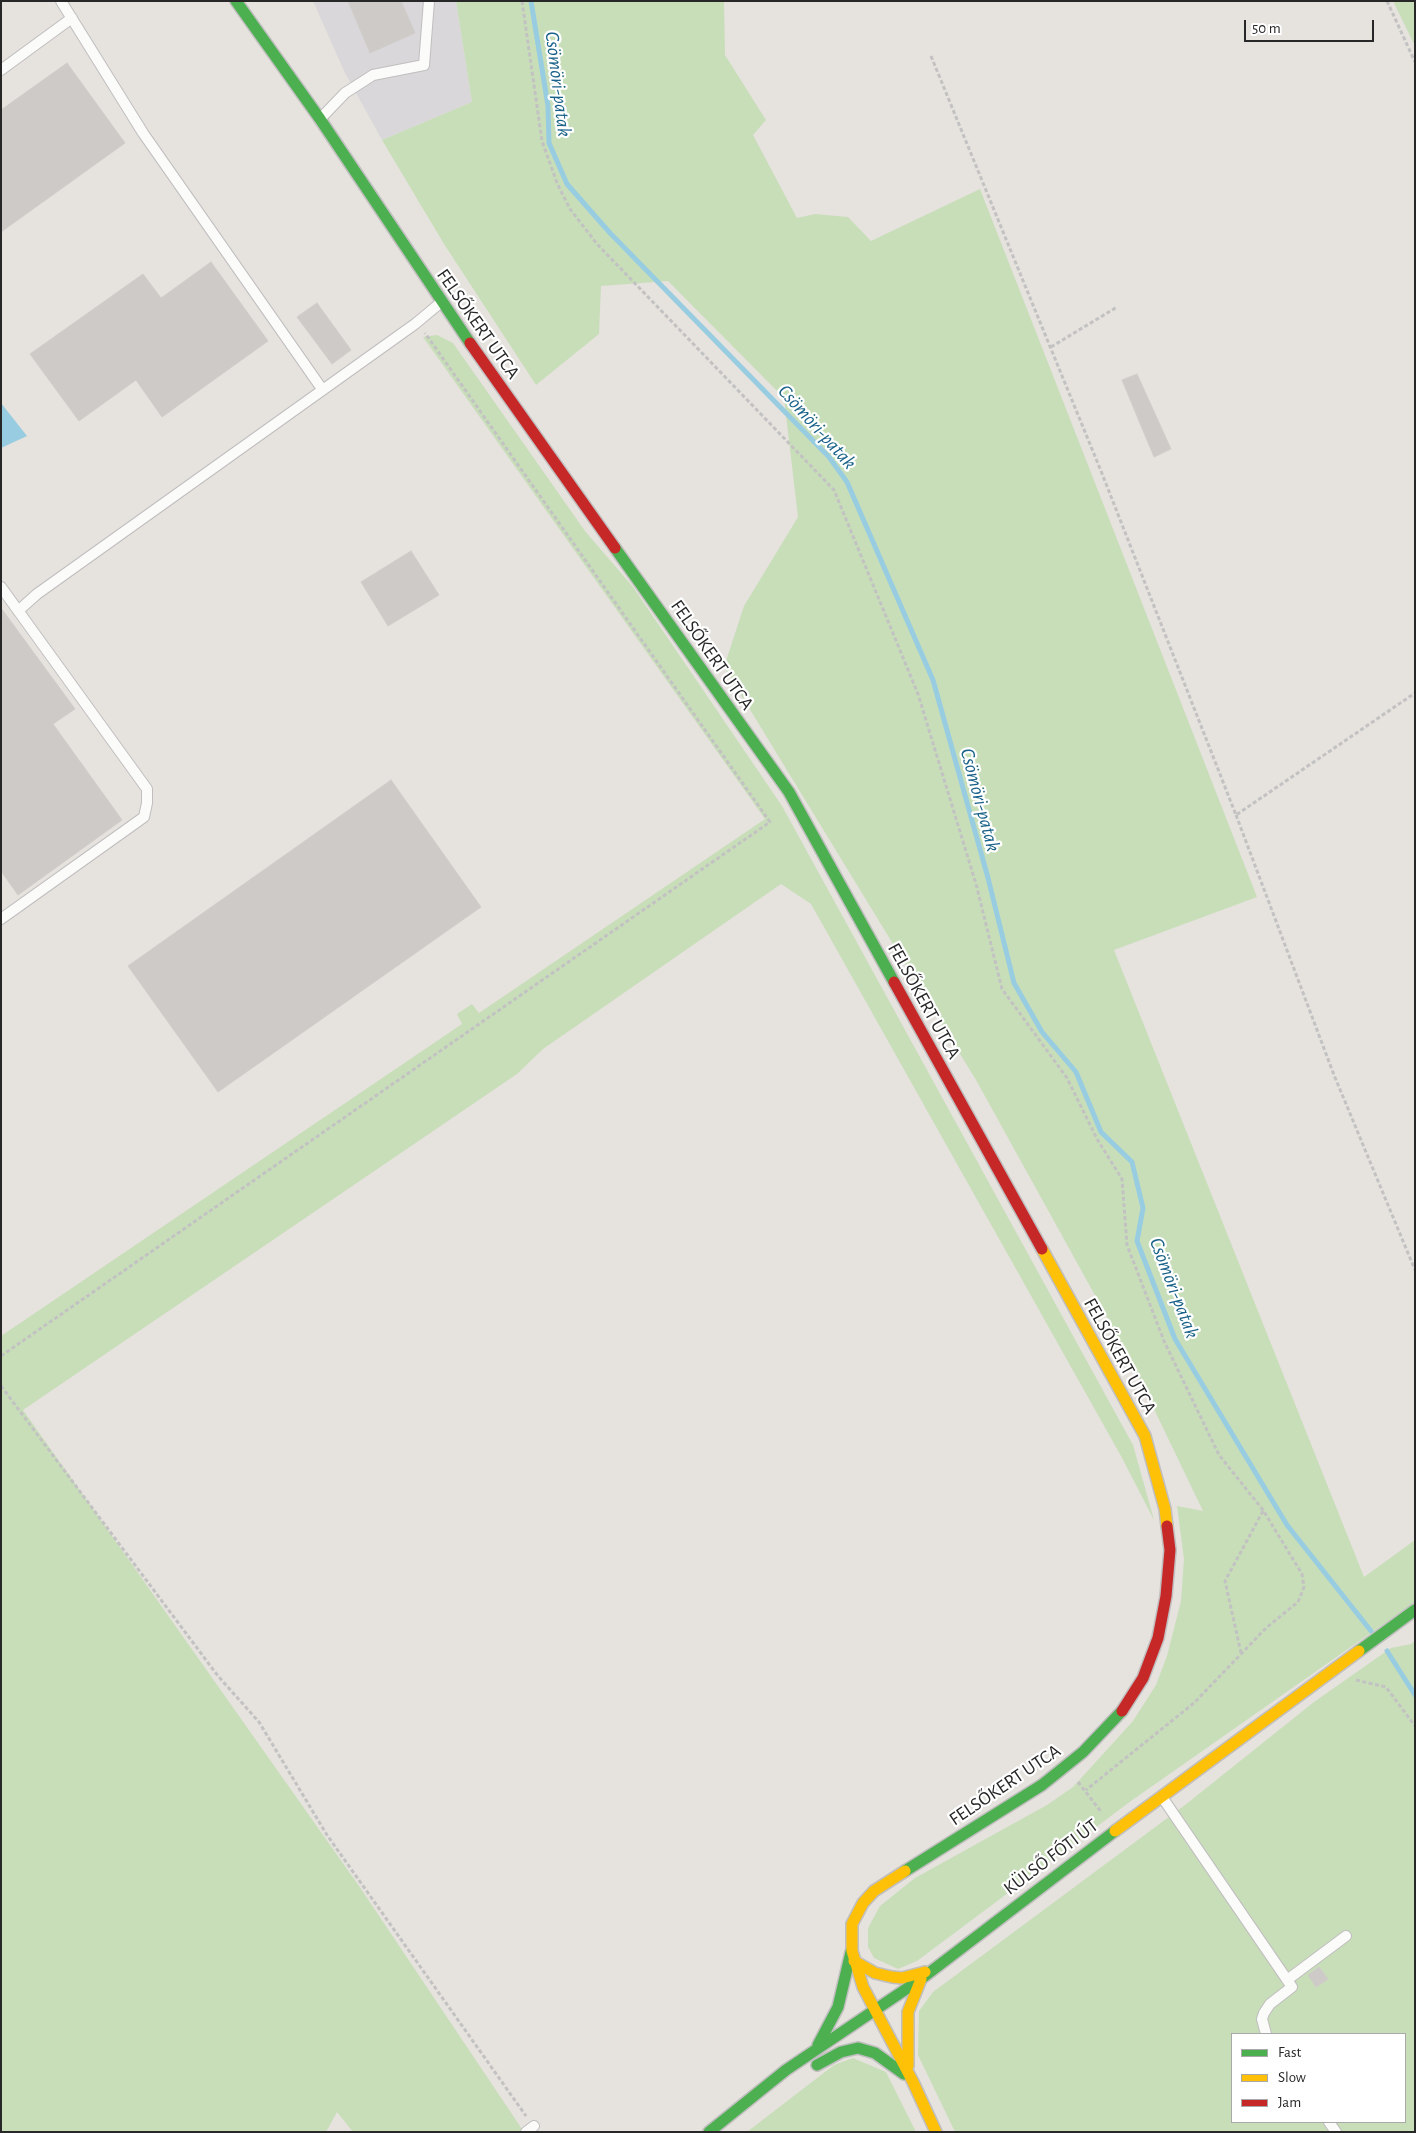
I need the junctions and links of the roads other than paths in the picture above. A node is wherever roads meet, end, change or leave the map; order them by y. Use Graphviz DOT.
graph roads {
  1 [pos="61,1"];
  2 [pos="236,1"];
  3 [pos="429,1"];
  4 [pos="72,18"];
  5 [pos="1,70"];
  6 [pos="320,119"];
  7 [pos="441,303"];
  8 [pos="322,389"];
  9 [pos="1,587"];
  10 [pos="18,611"];
  11 [pos="1,919"];
  12 [pos="1415,1610"];
  13 [pos="1162,1796"];
  14 [pos="1346,1936"];
  15 [pos="853,1956"];
  16 [pos="933,1970"];
  17 [pos="921,1979"];
  18 [pos="1287,1980"];
  19 [pos="874,2010"];
  20 [pos="1266,2033"];
  21 [pos="818,2047"];
  22 [pos="786,2070"];
  23 [pos="911,2077"];
  24 [pos="709,2132"];
  25 [pos="936,2132"];
  1 -- 4 [label="lane"];
  2 -- 6 [label="street, FELSŐKERT UTCA"];
  3 -- 6 [label="lane"];
  4 -- 5 [label="lane"];
  4 -- 8 [label="lane"];
  6 -- 7 [label="street, FELSŐKERT UTCA"];
  7 -- 8 [label="lane"];
  7 -- 15 [label="street, FELSŐKERT UTCA"];
  8 -- 10 [label="lane"];
  9 -- 10 [label="lane"];
  10 -- 11 [label="lane"];
  12 -- 13 [label="street, KÜLSŐ FÓTI ÚT"];
  13 -- 16 [label="street, KÜLSŐ FÓTI ÚT"];
  13 -- 18 [label="lane"];
  14 -- 18 [label="lane"];
  15 -- 16 [label="street"];
  15 -- 19 [label="street, FELSŐKERT UTCA"];
  15 -- 21 [label="street"];
  16 -- 17 [label="street, KÜLSŐ FÓTI ÚT"];
  17 -- 19 [label="street, KÜLSŐ FÓTI ÚT"];
  17 -- 23 [label="street"];
  18 -- 20 [label="lane"];
  19 -- 21 [label="street, KÜLSŐ FÓTI ÚT"];
  19 -- 23 [label="street, FELSŐKERT UTCA"];
  21 -- 22 [label="street, KÜLSŐ FÓTI ÚT"];
  22 -- 23 [label="street"];
  22 -- 24 [label="street, KÜLSŐ FÓTI ÚT"];
  23 -- 25 [label="street, FELSŐKERT UTCA"];
}
